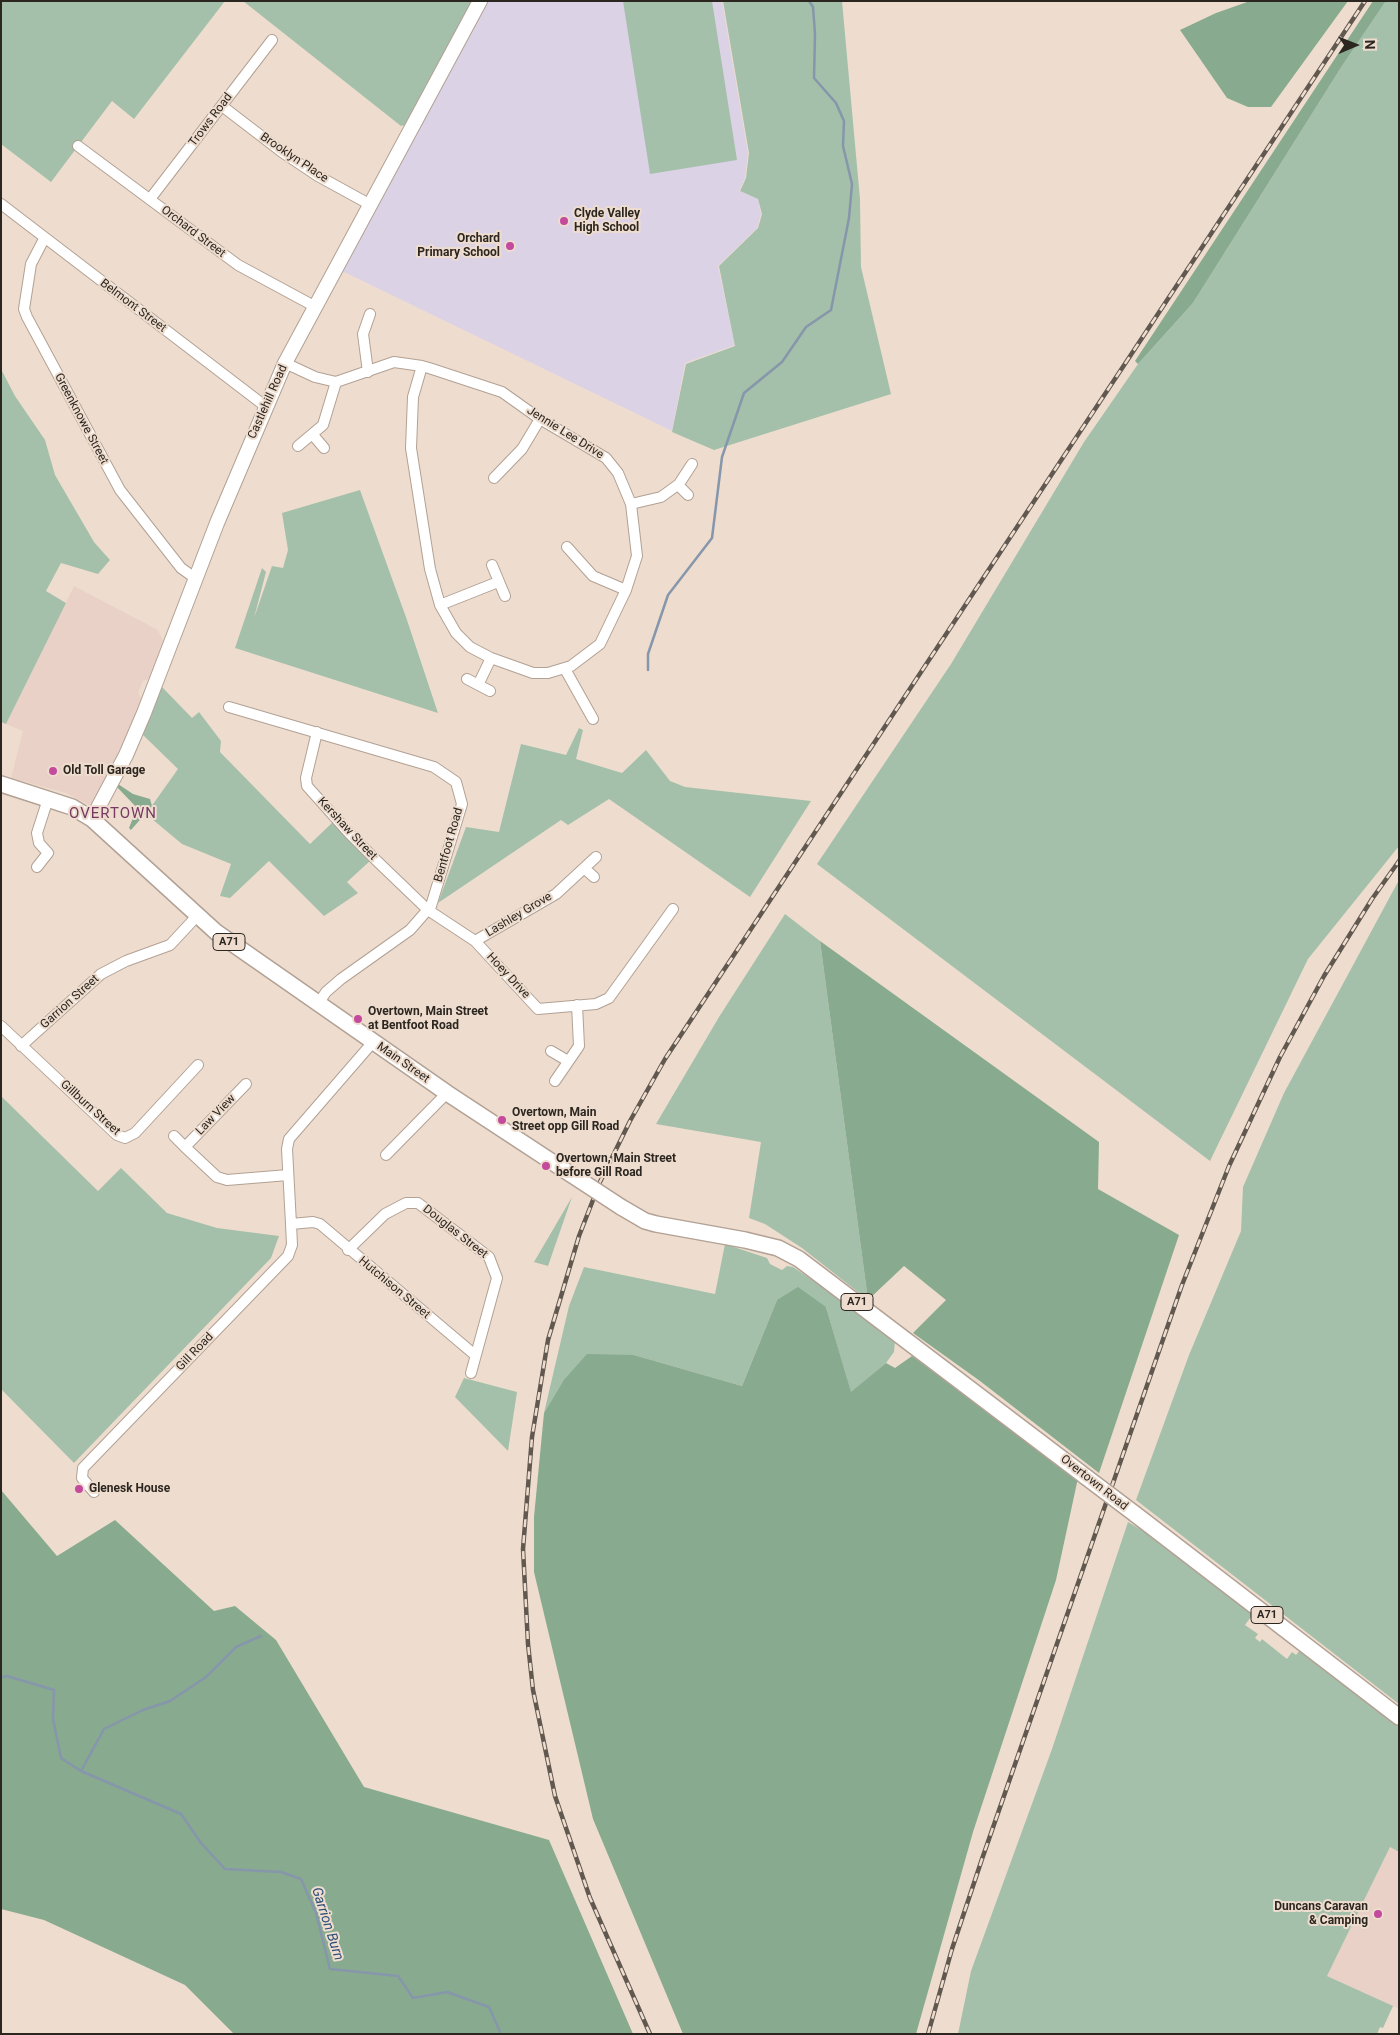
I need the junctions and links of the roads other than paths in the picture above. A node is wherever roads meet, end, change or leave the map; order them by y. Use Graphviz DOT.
graph roads {
  1 [pos="480,1"];
  2 [pos="272,40"];
  3 [pos="222,106"];
  4 [pos="78,146"];
  5 [pos="150,199"];
  6 [pos="1,204"];
  7 [pos="369,204"];
  8 [pos="44,239"];
  9 [pos="314,306"];
  10 [pos="370,314"];
  11 [pos="285,363"];
  12 [pos="422,366"];
  13 [pos="368,372"];
  14 [pos="336,382"];
  15 [pos="265,406"];
  16 [pos="540,419"];
  17 [pos="313,435"];
  18 [pos="298,446"];
  19 [pos="324,448"];
  20 [pos="692,464"];
  21 [pos="494,478"];
  22 [pos="678,485"];
  23 [pos="688,495"];
  24 [pos="631,504"];
  25 [pos="567,547"];
  26 [pos="492,565"];
  27 [pos="196,578"];
  28 [pos="498,582"];
  29 [pos="626,590"];
  30 [pos="505,596"];
  31 [pos="440,605"];
  32 [pos="491,658"];
  33 [pos="566,669"];
  34 [pos="467,679"];
  35 [pos="479,683"];
  36 [pos="490,691"];
  37 [pos="229,707"];
  38 [pos="593,719"];
  39 [pos="317,732"];
  40 [pos="1,784"];
  41 [pos="48,799"];
  42 [pos="92,819"];
  43 [pos="596,857"];
  44 [pos="37,868"];
  45 [pos="584,868"];
  46 [pos="594,878"];
  47 [pos="673,909"];
  48 [pos="428,910"];
  49 [pos="197,916"];
  50 [pos="475,941"];
  51 [pos="318,1004"];
  52 [pos="577,1005"];
  53 [pos="1,1026"];
  54 [pos="373,1042"];
  55 [pos="21,1046"];
  56 [pos="551,1051"];
  57 [pos="568,1062"];
  58 [pos="198,1065"];
  59 [pos="555,1081"];
  60 [pos="246,1084"];
  61 [pos="447,1093"];
  62 [pos="174,1136"];
  63 [pos="185,1147"];
  64 [pos="386,1155"];
  65 [pos="288,1176"];
  66 [pos="291,1224"];
  67 [pos="348,1250"];
  68 [pos="786,1252"];
  69 [pos="475,1355"];
  70 [pos="470,1373"];
  71 [pos="94,1492"];
  72 [pos="1399,1717"];
  1 -- 7 [label="main road, Castlehill Road"];
  2 -- 3 [label="street, Trows Road"];
  3 -- 5 [label="street, Trows Road"];
  3 -- 7 [label="street, Brooklyn Place"];
  4 -- 5 [label="street, Orchard Street"];
  5 -- 9 [label="street, Orchard Street"];
  6 -- 8 [label="street, Belmont Street"];
  7 -- 9 [label="main road, Castlehill Road"];
  8 -- 15 [label="street, Belmont Street"];
  8 -- 27 [label="street, Greenknowe Street"];
  9 -- 11 [label="main road, Castlehill Road"];
  10 -- 13 [label="street"];
  11 -- 14 [label="street"];
  11 -- 15 [label="main road, Castlehill Road"];
  12 -- 13 [label="street, Jennie Lee Drive"];
  12 -- 16 [label="street, Jennie Lee Drive"];
  12 -- 31 [label="street, Jennie Lee Drive"];
  13 -- 14 [label="street, Jennie Lee Drive"];
  14 -- 17 [label="street"];
  15 -- 27 [label="main road, Castlehill Road"];
  16 -- 21 [label="street"];
  16 -- 24 [label="street, Jennie Lee Drive"];
  17 -- 18 [label="street"];
  17 -- 19 [label="street"];
  20 -- 22 [label="street"];
  22 -- 23 [label="street"];
  22 -- 24 [label="street"];
  24 -- 29 [label="street, Jennie Lee Drive"];
  25 -- 29 [label="street"];
  26 -- 28 [label="street"];
  27 -- 42 [label="main road, Castlehill Road"];
  28 -- 30 [label="street"];
  28 -- 31 [label="street"];
  29 -- 33 [label="street, Jennie Lee Drive"];
  31 -- 32 [label="street, Jennie Lee Drive"];
  32 -- 33 [label="street, Jennie Lee Drive"];
  32 -- 35 [label="street"];
  33 -- 38 [label="street"];
  34 -- 35 [label="street"];
  35 -- 36 [label="street"];
  37 -- 39 [label="street, Bentfoot Road"];
  39 -- 48 [label="street, Kershaw Street"];
  39 -- 48 [label="street, Bentfoot Road"];
  40 -- 41 [label="main road, Main Street / A71"];
  41 -- 42 [label="main road, Main Street / A71"];
  41 -- 44 [label="street"];
  42 -- 49 [label="main road, Main Street / A71"];
  43 -- 45 [label="street, Lashley Grove"];
  45 -- 46 [label="street"];
  45 -- 50 [label="street, Lashley Grove"];
  47 -- 52 [label="street, Hoey Drive"];
  48 -- 50 [label="street, Hoey Drive"];
  48 -- 51 [label="street, Bentfoot Road"];
  49 -- 51 [label="main road, Main Street / A71"];
  49 -- 55 [label="street, Garrion Street"];
  50 -- 52 [label="street, Hoey Drive"];
  51 -- 54 [label="main road, Main Street / A71"];
  52 -- 57 [label="street"];
  53 -- 55 [label="street, Gillburn Street"];
  54 -- 61 [label="main road, Main Street / A71"];
  54 -- 65 [label="street, Gill Road"];
  55 -- 58 [label="street, Gillburn Street"];
  56 -- 57 [label="street"];
  57 -- 59 [label="street"];
  60 -- 63 [label="street, Law View"];
  61 -- 64 [label="street"];
  61 -- 68 [label="main road, Main Street / A71, bridge"];
  62 -- 63 [label="street, Law View"];
  63 -- 65 [label="street, Law View"];
  65 -- 66 [label="street, Gill Road"];
  66 -- 67 [label="street, Hutchison Street"];
  66 -- 71 [label="street, Gill Road"];
  67 -- 69 [label="street, Hutchison Street"];
  67 -- 69 [label="street, Douglas Street"];
  68 -- 72 [label="main road, Overtown Road / A71, bridge"];
  69 -- 70 [label="street, Douglas Street"];
}
